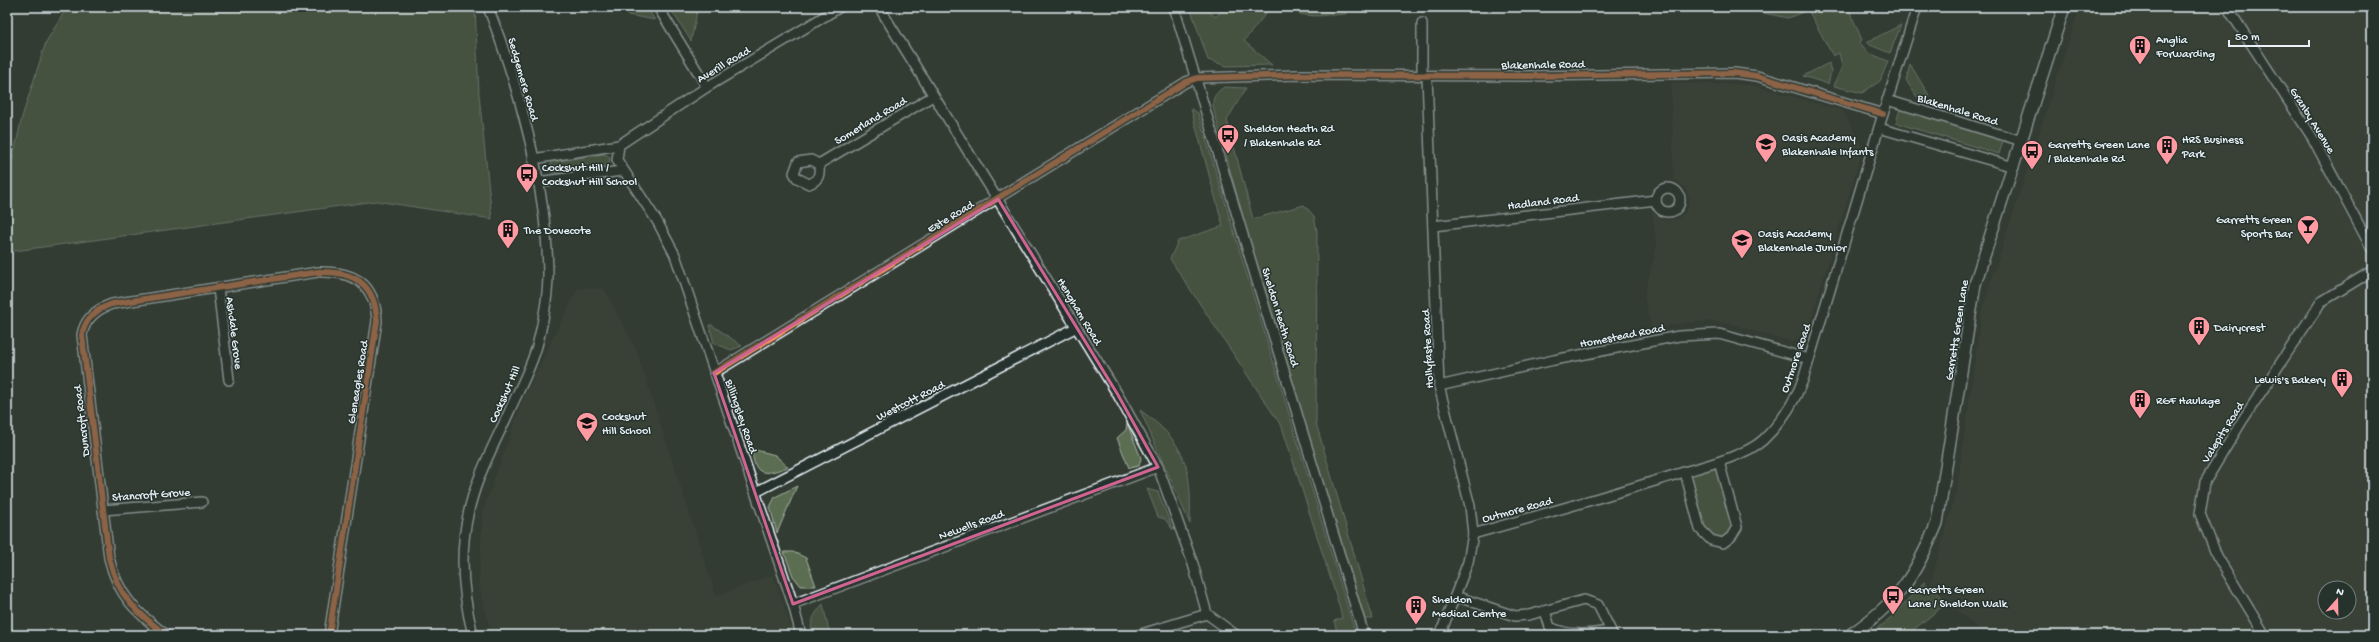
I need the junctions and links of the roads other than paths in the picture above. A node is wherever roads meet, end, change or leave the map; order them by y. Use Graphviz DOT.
graph roads {
  1 [pos="488,7"];
  2 [pos="658,7"];
  3 [pos="840,7"];
  4 [pos="878,7"];
  5 [pos="1174,7"];
  6 [pos="1917,7"];
  7 [pos="2064,7"];
  8 [pos="2227,7"];
  9 [pos="1422,23"];
  10 [pos="1424,76"];
  11 [pos="1197,78"];
  12 [pos="707,87"];
  13 [pos="933,96"];
  14 [pos="1887,100"];
  15 [pos="1883,114"];
  16 [pos="1879,128"];
  17 [pos="2022,141"];
  18 [pos="619,145"];
  19 [pos="533,159"];
  20 [pos="819,164"];
  21 [pos="2014,167"];
  22 [pos="622,171"];
  23 [pos="537,182"];
  24 [pos="998,200"];
  25 [pos="1656,200"];
  26 [pos="1433,226"];
  27 [pos="2372,249"];
  28 [pos="2372,271"];
  29 [pos="218,288"];
  30 [pos="1075,328"];
  31 [pos="1809,359"];
  32 [pos="714,373"];
  33 [pos="229,380"];
  34 [pos="1439,386"];
  35 [pos="1719,462"];
  36 [pos="1158,467"];
  37 [pos="1685,472"];
  38 [pos="756,492"];
  39 [pos="202,502"];
  40 [pos="103,510"];
  41 [pos="1474,534"];
  42 [pos="1455,596"];
  43 [pos="793,604"];
  44 [pos="1545,611"];
  45 [pos="1207,614"];
  46 [pos="1612,633"];
  47 [pos="166,635"];
  48 [pos="329,635"];
  49 [pos="473,635"];
  50 [pos="801,635"];
  51 [pos="1138,635"];
  52 [pos="1236,635"];
  53 [pos="1364,635"];
  54 [pos="1440,635"];
  55 [pos="1850,635"];
  56 [pos="2265,635"];
  1 -- 19 [label="street, Sedgemere Road"];
  2 -- 12 [label="street"];
  3 -- 12 [label="street, Averill Road"];
  4 -- 13 [label="street, Hengham Road"];
  5 -- 11 [label="street, Sheldon Heath Road"];
  6 -- 14 [label="street, Outmore Road"];
  7 -- 17 [label="street, Garretts Green Lane"];
  8 -- 27 [label="street, Granby Avenue"];
  9 -- 10 [label="street, Hollyfaste Road"];
  10 -- 11 [label="street, Blakenhale Road"];
  10 -- 15 [label="street, Blakenhale Road"];
  10 -- 26 [label="street, Hollyfaste Road"];
  11 -- 24 [label="street, Este Road"];
  11 -- 53 [label="street, Sheldon Heath Road"];
  12 -- 18 [label="street, Averill Road"];
  13 -- 20 [label="street, Somerland Road"];
  13 -- 24 [label="street, Hengham Road"];
  14 -- 15 [label="street, Outmore Road"];
  14 -- 17 [label="street, Blakenhale Road"];
  15 -- 16 [label="street, Outmore Road"];
  16 -- 21 [label="street"];
  16 -- 31 [label="street, Outmore Road"];
  17 -- 21 [label="street, Garretts Green Lane"];
  18 -- 19 [label="street, Averill Road"];
  18 -- 22 [label="street"];
  19 -- 23 [label="street, Cockshut Hill"];
  21 -- 55 [label="street, Garretts Green Lane"];
  22 -- 23 [label="street"];
  22 -- 32 [label="street, Billingsley Road"];
  23 -- 49 [label="street, Cockshut Hill"];
  24 -- 30 [label="street, Hengham Road"];
  24 -- 32 [label="street, Este Road"];
  25 -- 26 [label="street, Hadland Road"];
  26 -- 34 [label="street, Hollyfaste Road"];
  28 -- 56 [label="street, Valepits Road"];
  29 -- 33 [label="street, Ashdale Grove"];
  29 -- 40 [label="street, Duncroft Road"];
  29 -- 48 [label="street, Gleneagles Road"];
  30 -- 36 [label="street, Hengham Road"];
  30 -- 38 [label="street, Westcott Road"];
  31 -- 34 [label="street, Homestead Road"];
  31 -- 35 [label="street, Outmore Road"];
  32 -- 38 [label="street, Billingsley Road"];
  34 -- 41 [label="street, Hollyfaste Road"];
  35 -- 37 [label="street, Outmore Road"];
  35 -- 37 [label="street"];
  36 -- 43 [label="street, Newells Road"];
  36 -- 45 [label="street, Hengham Road"];
  37 -- 41 [label="street, Outmore Road"];
  38 -- 43 [label="street, Billingsley Road"];
  39 -- 40 [label="street, Stancroft Grove"];
  40 -- 47 [label="street, Duncroft Road"];
  41 -- 42 [label="street, Hollyfaste Road"];
  42 -- 44 [label="street"];
  42 -- 54 [label="street, Hollyfaste Road"];
  43 -- 50 [label="street, Billingsley Road"];
  44 -- 46 [label="street"];
  44 -- 46 [label="street"];
  45 -- 51 [label="street"];
  45 -- 52 [label="street"];
}
